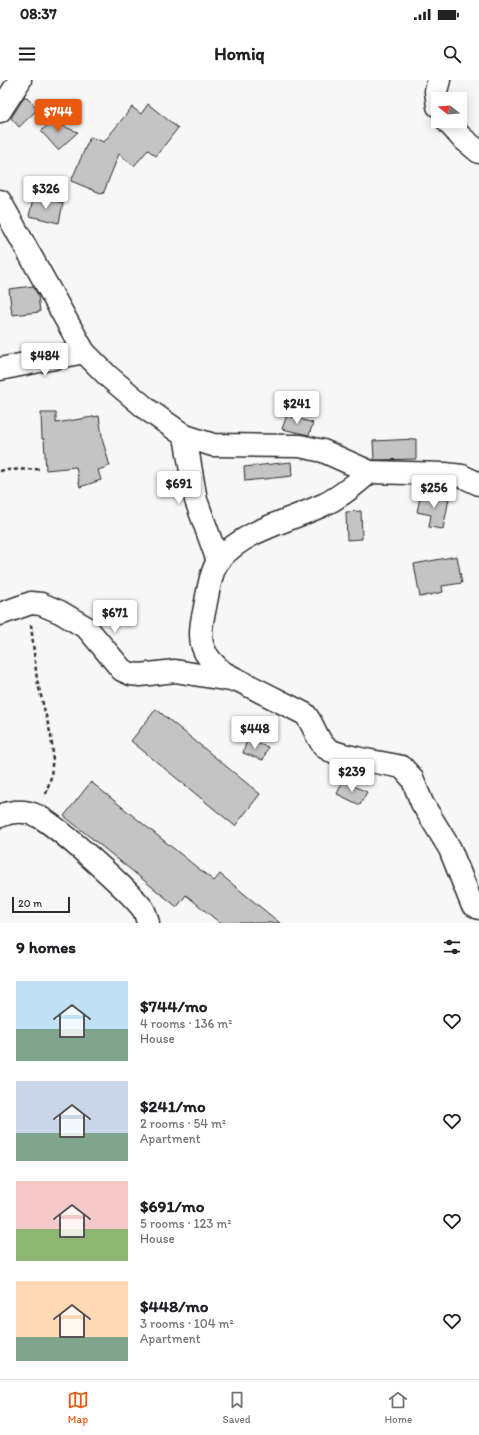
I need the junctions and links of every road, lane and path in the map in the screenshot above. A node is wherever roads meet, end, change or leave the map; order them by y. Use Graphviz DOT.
graph roads {
  1 [pos="20,80"];
  2 [pos="439,80"];
  3 [pos="436,92"];
  4 [pos="0,112"];
  5 [pos="453,128"];
  6 [pos="479,152"];
  7 [pos="0,201"];
  8 [pos="84,352"];
  9 [pos="0,369"];
  10 [pos="184,436"];
  11 [pos="40,469"];
  12 [pos="0,471"];
  13 [pos="370,472"];
  14 [pos="479,484"];
  15 [pos="218,561"];
  16 [pos="7,611"];
  17 [pos="239,682"];
  18 [pos="0,816"];
  19 [pos="40,816"];
  20 [pos="479,908"];
  21 [pos="148,923"];
  1 -- 4 [label="street"];
  2 -- 3 [label="street"];
  5 -- 6 [label="street"];
  7 -- 8 [label="street"];
  8 -- 9 [label="street"];
  8 -- 10 [label="street"];
  10 -- 13 [label="street"];
  10 -- 15 [label="street"];
  11 -- 12 [label="path"];
  13 -- 14 [label="street"];
  13 -- 15 [label="street"];
  15 -- 17 [label="street"];
  16 -- 17 [label="street"];
  16 -- 19 [label="path"];
  17 -- 20 [label="street"];
  18 -- 19 [label="street"];
  19 -- 21 [label="street"];
}
